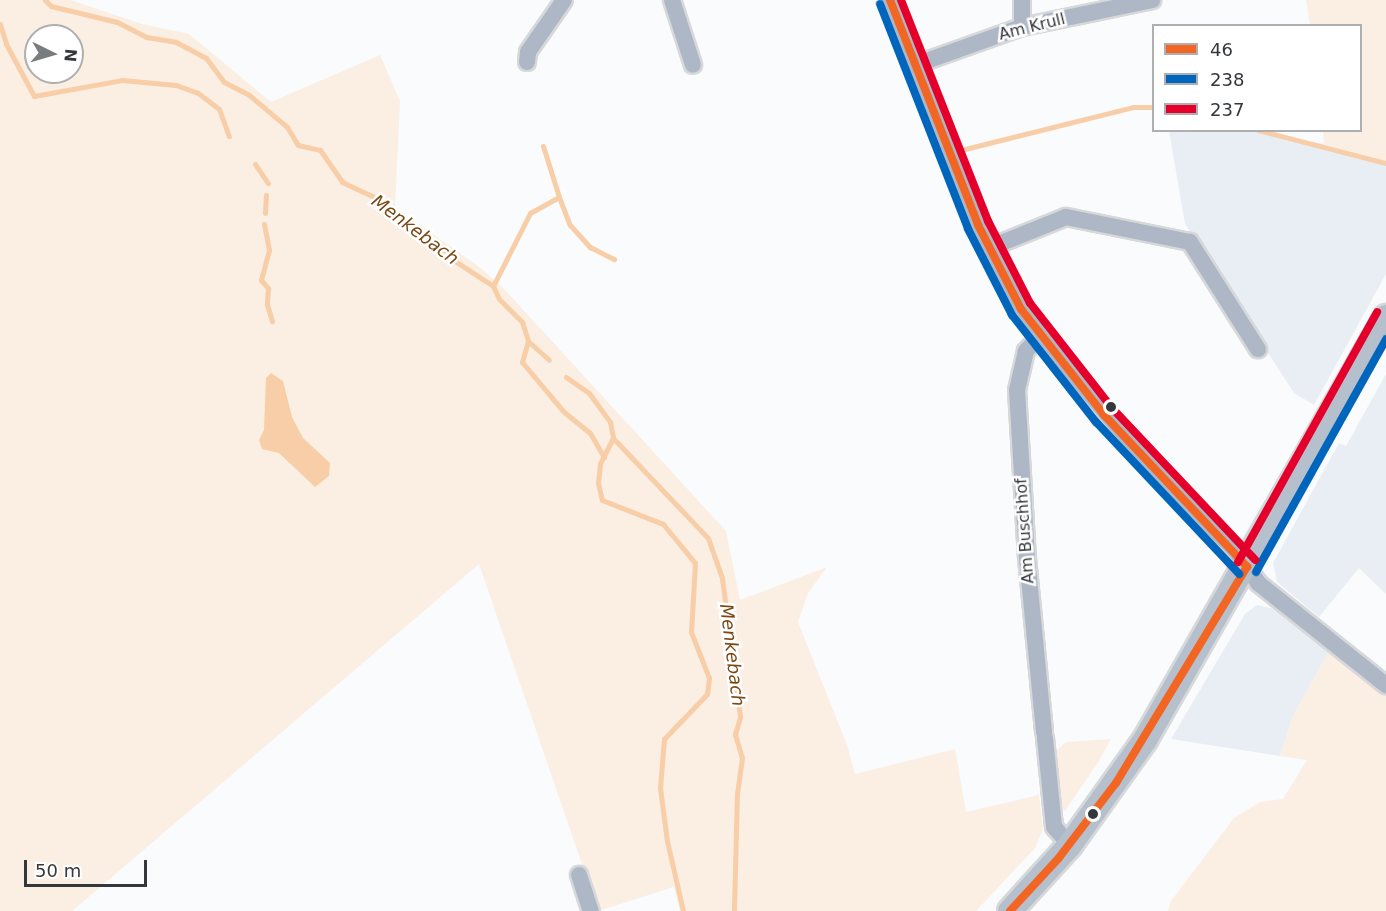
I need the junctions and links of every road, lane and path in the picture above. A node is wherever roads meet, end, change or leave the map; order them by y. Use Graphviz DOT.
graph roads {
  1 [pos="564,0"];
  2 [pos="672,0"];
  3 [pos="890,0"];
  4 [pos="1022,0"];
  5 [pos="1152,0"];
  6 [pos="1022,27"];
  7 [pos="527,62"];
  8 [pos="693,65"];
  9 [pos="915,65"];
  10 [pos="989,248"];
  11 [pos="1386,317"];
  12 [pos="1040,336"];
  13 [pos="1258,349"];
  14 [pos="1247,567"];
  15 [pos="1386,685"];
  16 [pos="1070,845"];
  17 [pos="579,875"];
  18 [pos="591,911"];
  19 [pos="1010,911"];
  1 -- 7 [label="street"];
  2 -- 8 [label="street"];
  3 -- 9 [label="street"];
  4 -- 6 [label="street"];
  5 -- 6 [label="street, Am Krull"];
  6 -- 9 [label="street, Am Krull"];
  9 -- 10 [label="street"];
  10 -- 12 [label="street"];
  10 -- 13 [label="street"];
  11 -- 14 [label="main road"];
  12 -- 14 [label="street"];
  12 -- 16 [label="street, Am Buschhof"];
  14 -- 15 [label="street"];
  14 -- 16 [label="main road"];
  16 -- 19 [label="main road"];
  17 -- 18 [label="street"];
}
